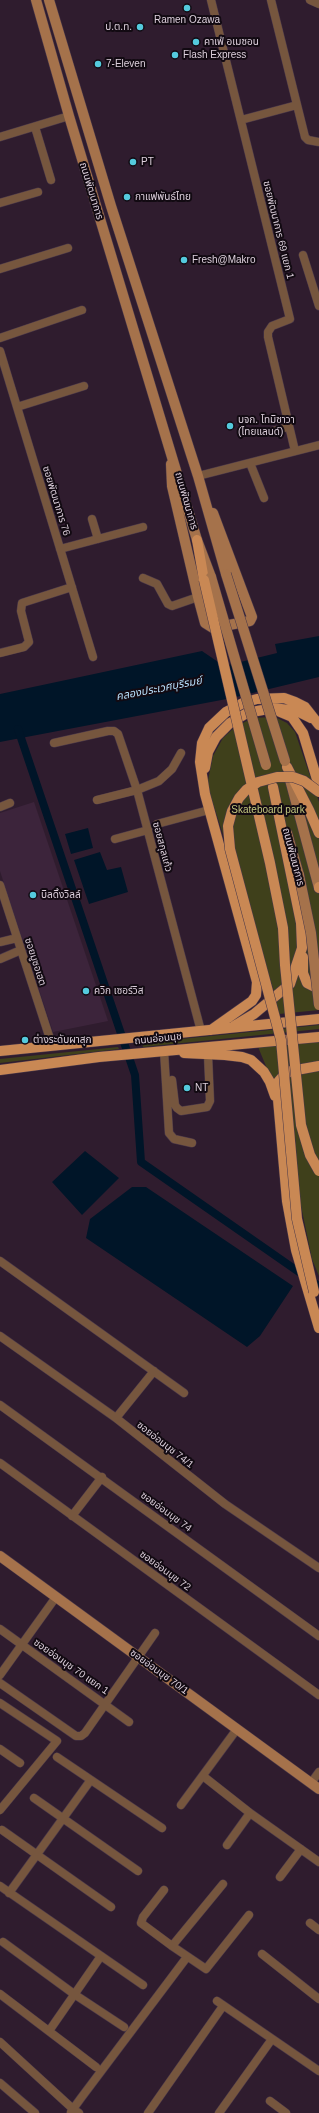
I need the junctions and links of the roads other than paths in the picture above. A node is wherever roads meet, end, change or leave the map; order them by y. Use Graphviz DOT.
graph roads {
  1 [pos="36,0"];
  2 [pos="49,0"];
  3 [pos="211,0"];
  4 [pos="271,0"];
  5 [pos="310,0"];
  6 [pos="319,4"];
  7 [pos="297,105"];
  8 [pos="82,111"];
  9 [pos="69,116"];
  10 [pos="241,120"];
  11 [pos="35,127"];
  12 [pos="0,137"];
  13 [pos="319,142"];
  14 [pos="52,180"];
  15 [pos="38,192"];
  16 [pos="0,203"];
  17 [pos="68,248"];
  18 [pos="303,255"];
  19 [pos="0,269"];
  20 [pos="319,306"];
  21 [pos="82,310"];
  22 [pos="0,338"];
  23 [pos="0,351"];
  24 [pos="84,386"];
  25 [pos="17,407"];
  26 [pos="288,427"];
  27 [pos="269,432"];
  28 [pos="319,445"];
  29 [pos="295,451"];
  30 [pos="171,452"];
  31 [pos="250,463"];
  32 [pos="198,476"];
  33 [pos="204,498"];
  34 [pos="264,498"];
  35 [pos="92,519"];
  36 [pos="144,527"];
  37 [pos="98,539"];
  38 [pos="60,549"];
  39 [pos="143,578"];
  40 [pos="207,578"];
  41 [pos="72,587"];
  42 [pos="198,597"];
  43 [pos="0,653"];
  44 [pos="93,657"];
  45 [pos="273,708"];
  46 [pos="319,726"];
  47 [pos="54,743"];
  48 [pos="181,753"];
  49 [pos="286,764"];
  50 [pos="203,784"];
  51 [pos="319,786"];
  52 [pos="273,787"];
  53 [pos="137,790"];
  54 [pos="319,792"];
  55 [pos="97,800"];
  56 [pos="10,803"];
  57 [pos="0,807"];
  58 [pos="209,810"];
  59 [pos="157,824"];
  60 [pos="148,830"];
  61 [pos="319,833"];
  62 [pos="115,839"];
  63 [pos="0,885"];
  64 [pos="319,888"];
  65 [pos="17,938"];
  66 [pos="0,942"];
  67 [pos="302,948"];
  68 [pos="21,950"];
  69 [pos="0,959"];
  70 [pos="319,989"];
  71 [pos="319,1005"];
  72 [pos="319,1019"];
  73 [pos="230,1028"];
  74 [pos="206,1030"];
  75 [pos="319,1037"];
  76 [pos="52,1045"];
  77 [pos="0,1051"];
  78 [pos="165,1051"];
  79 [pos="208,1055"];
  80 [pos="319,1066"];
  81 [pos="0,1070"];
  82 [pos="172,1080"];
  83 [pos="279,1120"];
  84 [pos="192,1143"];
  85 [pos="319,1171"];
  86 [pos="0,1261"];
  87 [pos="311,1291"];
  88 [pos="319,1319"];
  89 [pos="319,1328"];
  90 [pos="0,1336"];
  91 [pos="154,1371"];
  92 [pos="184,1393"];
  93 [pos="0,1405"];
  94 [pos="116,1418"];
  95 [pos="0,1463"];
  96 [pos="102,1478"];
  97 [pos="72,1516"];
  98 [pos="0,1556"];
  99 [pos="319,1568"];
  100 [pos="56,1597"];
  101 [pos="0,1629"];
  102 [pos="155,1633"];
  103 [pos="319,1636"];
  104 [pos="21,1645"];
  105 [pos="138,1657"];
  106 [pos="0,1675"];
  107 [pos="0,1684"];
  108 [pos="319,1695"];
  109 [pos="1,1704"];
  110 [pos="106,1704"];
  111 [pos="129,1722"];
  112 [pos="237,1729"];
  113 [pos="0,1749"];
  114 [pos="57,1757"];
  115 [pos="20,1763"];
  116 [pos="319,1772"];
  117 [pos="203,1776"];
  118 [pos="90,1781"];
  119 [pos="315,1786"];
  120 [pos="34,1798"];
  121 [pos="181,1805"];
  122 [pos="0,1810"];
  123 [pos="250,1813"];
  124 [pos="63,1818"];
  125 [pos="162,1828"];
  126 [pos="2,1830"];
  127 [pos="227,1845"];
  128 [pos="301,1849"];
  129 [pos="36,1855"];
  130 [pos="319,1862"];
  131 [pos="138,1871"];
  132 [pos="280,1877"];
  133 [pos="223,1884"];
  134 [pos="0,1886"];
  135 [pos="164,1890"];
  136 [pos="9,1893"];
  137 [pos="111,1907"];
  138 [pos="249,1915"];
  139 [pos="310,1923"];
  140 [pos="319,1930"];
  141 [pos="3,1942"];
  142 [pos="172,1946"];
  143 [pos="262,1954"];
  144 [pos="101,1956"];
  145 [pos="187,1957"];
  146 [pos="143,1985"];
  147 [pos="0,1994"];
  148 [pos="74,1994"];
  149 [pos="319,1998"];
  150 [pos="124,2027"];
  151 [pos="48,2031"];
  152 [pos="272,2039"];
  153 [pos="0,2042"];
  154 [pos="96,2067"];
  155 [pos="319,2071"];
  156 [pos="0,2083"];
  157 [pos="270,2101"];
  158 [pos="74,2112"];
  159 [pos="35,2113"];
  160 [pos="148,2113"];
  161 [pos="220,2113"];
  162 [pos="286,2113"];
  1 -- 9 [label="main road, ถนนพัฒนาการ"];
  2 -- 8 [label="main road, ถนนพัฒนาการ"];
  3 -- 10 [label="street, ซอยพัฒนาการ 69 แยก 1"];
  4 -- 7 [label="street"];
  5 -- 6 [label="street"];
  7 -- 10 [label="street"];
  7 -- 13 [label="street"];
  8 -- 9 [label="main road"];
  8 -- 32 [label="main road, ถนนพัฒนาการ"];
  9 -- 11 [label="street"];
  9 -- 30 [label="main road, ถนนพัฒนาการ"];
  10 -- 26 [label="street, ซอยพัฒนาการ 69 แยก 1"];
  11 -- 12 [label="street"];
  11 -- 14 [label="street"];
  15 -- 16 [label="street"];
  17 -- 19 [label="street"];
  18 -- 20 [label="street"];
  21 -- 22 [label="street"];
  23 -- 25 [label="street, ซอยพัฒนาการ 76"];
  24 -- 25 [label="street"];
  25 -- 38 [label="street, ซอยพัฒนาการ 76"];
  26 -- 27 [label="street"];
  26 -- 29 [label="street, ซอยพัฒนาการ 69 แยก 1"];
  28 -- 29 [label="street"];
  29 -- 31 [label="street"];
  30 -- 40 [label="main road, ถนนพัฒนาการ"];
  30 -- 42 [label="main road"];
  31 -- 32 [label="street"];
  31 -- 34 [label="street"];
  32 -- 33 [label="main road, ถนนพัฒนาการ"];
  33 -- 42 [label="main road"];
  33 -- 49 [label="main road, ถนนพัฒนาการ, bridge"];
  35 -- 37 [label="street"];
  36 -- 37 [label="street"];
  37 -- 38 [label="street"];
  38 -- 41 [label="street, ซอยพัฒนาการ 76"];
  39 -- 42 [label="street"];
  40 -- 52 [label="main road, ถนนพัฒนาการ, bridge"];
  40 -- 85 [label="main road, bridge"];
  41 -- 43 [label="street"];
  41 -- 44 [label="street, ซอยพัฒนาการ 76"];
  45 -- 46 [label="main road"];
  45 -- 50 [label="main road"];
  45 -- 51 [label="main road"];
  46 -- 50 [label="main road"];
  47 -- 53 [label="street, ซอยสกุลแก้ว"];
  48 -- 53 [label="street"];
  49 -- 61 [label="main road"];
  49 -- 64 [label="main road, ถนนพัฒนาการ"];
  50 -- 58 [label="main road"];
  52 -- 67 [label="main road"];
  52 -- 71 [label="main road, ถนนพัฒนาการ, bridge"];
  53 -- 55 [label="street"];
  53 -- 60 [label="street, ซอยสกุลแก้ว"];
  54 -- 87 [label="main road, bridge"];
  56 -- 57 [label="street"];
  58 -- 59 [label="street"];
  58 -- 74 [label="main road"];
  60 -- 62 [label="street"];
  60 -- 74 [label="street, ซอยสกุลแก้ว"];
  63 -- 65 [label="street, ซอยมูซอเฮต"];
  65 -- 66 [label="street"];
  65 -- 68 [label="street, ซอยมูซอเฮต"];
  67 -- 70 [label="main road"];
  67 -- 73 [label="main road"];
  68 -- 69 [label="street"];
  68 -- 76 [label="street, ซอยมูซอเฮต"];
  72 -- 73 [label="main road, ถนนอ่อนนุช"];
  73 -- 74 [label="main road, ถนนอ่อนนุช"];
  74 -- 76 [label="main road, ถนนอ่อนนุช"];
  75 -- 78 [label="main road, ถนนอ่อนนุช"];
  76 -- 77 [label="main road, ถนนอ่อนนุช"];
  78 -- 79 [label="main road"];
  78 -- 81 [label="main road, ถนนอ่อนนุช"];
  78 -- 84 [label="street"];
  79 -- 82 [label="street"];
  79 -- 83 [label="main road"];
  80 -- 83 [label="main road"];
  83 -- 87 [label="main road"];
  86 -- 91 [label="street"];
  87 -- 88 [label="main road"];
  87 -- 89 [label="main road"];
  90 -- 94 [label="street, ซอยอ่อนนุช 74/1"];
  91 -- 92 [label="street"];
  91 -- 94 [label="street"];
  93 -- 96 [label="street, ซอยอ่อนนุช 74"];
  94 -- 99 [label="street, ซอยอ่อนนุช 74/1"];
  95 -- 97 [label="street, ซอยอ่อนนุช 72"];
  96 -- 97 [label="street"];
  96 -- 103 [label="street, ซอยอ่อนนุช 74"];
  97 -- 108 [label="street, ซอยอ่อนนุช 72"];
  98 -- 100 [label="main road, ซอยอ่อนนุช 70/1"];
  100 -- 104 [label="street"];
  100 -- 105 [label="main road, ซอยอ่อนนุช 70/1"];
  101 -- 104 [label="street, ซอยอ่อนนุช 70 แยก 1"];
  102 -- 105 [label="street"];
  104 -- 106 [label="street"];
  104 -- 110 [label="street, ซอยอ่อนนุช 70 แยก 1"];
  105 -- 110 [label="street"];
  105 -- 112 [label="main road, ซอยอ่อนนุช 70/1"];
  107 -- 110 [label="street"];
  109 -- 122 [label="street"];
  110 -- 111 [label="street, ซอยอ่อนนุช 70 แยก 1"];
  112 -- 117 [label="street"];
  112 -- 119 [label="main road, ซอยอ่อนนุช 70/1"];
  113 -- 115 [label="street"];
  114 -- 118 [label="street"];
  116 -- 119 [label="street"];
  117 -- 121 [label="street"];
  117 -- 123 [label="street"];
  118 -- 124 [label="street"];
  118 -- 125 [label="street"];
  120 -- 124 [label="street"];
  123 -- 127 [label="street"];
  123 -- 128 [label="street"];
  124 -- 129 [label="street"];
  124 -- 131 [label="street"];
  126 -- 129 [label="street"];
  128 -- 130 [label="street"];
  128 -- 132 [label="street"];
  129 -- 136 [label="street"];
  129 -- 137 [label="street"];
  133 -- 142 [label="street"];
  134 -- 136 [label="street"];
  135 -- 142 [label="street"];
  136 -- 144 [label="street"];
  138 -- 145 [label="street"];
  139 -- 140 [label="street"];
  141 -- 148 [label="street"];
  142 -- 145 [label="street"];
  143 -- 149 [label="street"];
  144 -- 146 [label="street"];
  144 -- 148 [label="street"];
  145 -- 158 [label="street"];
  147 -- 151 [label="street"];
  148 -- 150 [label="street"];
  148 -- 151 [label="street"];
  151 -- 154 [label="street"];
  152 -- 155 [label="street"];
  152 -- 160 [label="street"];
  152 -- 161 [label="street"];
  153 -- 158 [label="street"];
  156 -- 159 [label="street"];
  157 -- 162 [label="street"];
}
